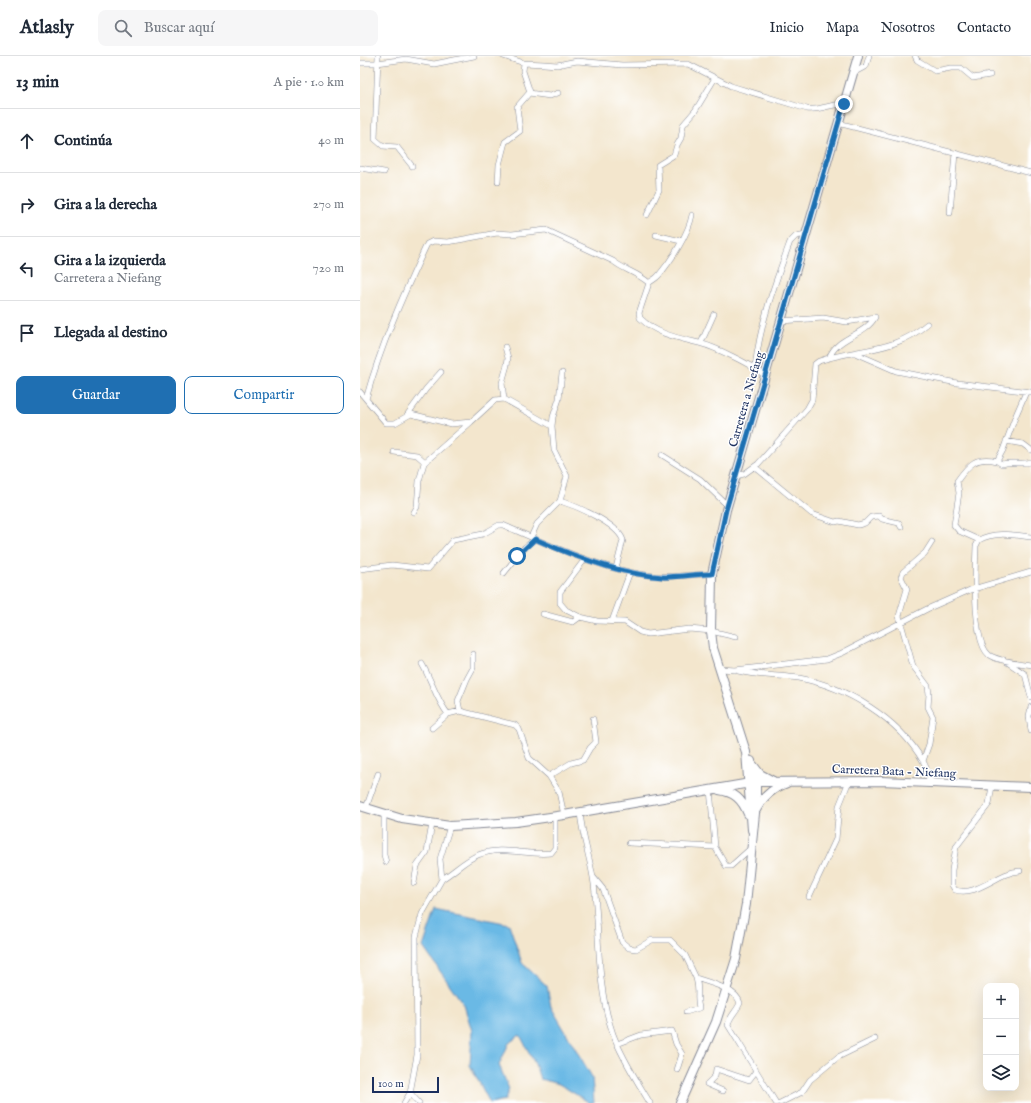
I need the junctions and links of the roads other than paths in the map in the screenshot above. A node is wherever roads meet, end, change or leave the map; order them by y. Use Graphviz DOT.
graph roads {
  1 [pos="378,56"];
  2 [pos="474,56"];
  3 [pos="503,56"];
  4 [pos="858,56"];
  5 [pos="869,56"];
  6 [pos="915,56"];
  7 [pos="360,63"];
  8 [pos="377,63"];
  9 [pos="524,63"];
  10 [pos="853,73"];
  11 [pos="990,75"];
  12 [pos="715,78"];
  13 [pos="530,93"];
  14 [pos="558,94"];
  15 [pos="844,104"];
  16 [pos="838,123"];
  17 [pos="956,153"];
  18 [pos="412,166"];
  19 [pos="360,168"];
  20 [pos="384,172"];
  21 [pos="1031,173"];
  22 [pos="498,182"];
  23 [pos="950,213"];
  24 [pos="648,214"];
  25 [pos="692,215"];
  26 [pos="806,234"];
  27 [pos="656,235"];
  28 [pos="681,241"];
  29 [pos="649,283"];
  30 [pos="714,314"];
  31 [pos="781,321"];
  32 [pos="927,324"];
  33 [pos="701,344"];
  34 [pos="505,347"];
  35 [pos="856,353"];
  36 [pos="829,358"];
  37 [pos="755,368"];
  38 [pos="441,372"];
  39 [pos="562,373"];
  40 [pos="765,376"];
  41 [pos="360,392"];
  42 [pos="1029,392"];
  43 [pos="366,399"];
  44 [pos="504,399"];
  45 [pos="407,415"];
  46 [pos="471,422"];
  47 [pos="552,426"];
  48 [pos="1006,441"];
  49 [pos="1031,450"];
  50 [pos="394,452"];
  51 [pos="662,456"];
  52 [pos="997,460"];
  53 [pos="425,462"];
  54 [pos="1031,462"];
  55 [pos="755,467"];
  56 [pos="736,476"];
  57 [pos="560,501"];
  58 [pos="727,504"];
  59 [pos="414,512"];
  60 [pos="901,527"];
  61 [pos="1031,537"];
  62 [pos="533,538"];
  63 [pos="978,540"];
  64 [pos="932,542"];
  65 [pos="585,559"];
  66 [pos="616,568"];
  67 [pos="360,569"];
  68 [pos="630,572"];
  69 [pos="1031,572"];
  70 [pos="504,573"];
  71 [pos="712,574"];
  72 [pos="975,589"];
  73 [pos="543,614"];
  74 [pos="580,616"];
  75 [pos="612,621"];
  76 [pos="901,624"];
  77 [pos="711,631"];
  78 [pos="736,637"];
  79 [pos="473,654"];
  80 [pos="1003,660"];
  81 [pos="422,664"];
  82 [pos="1031,665"];
  83 [pos="721,670"];
  84 [pos="735,670"];
  85 [pos="1031,697"];
  86 [pos="1031,707"];
  87 [pos="460,711"];
  88 [pos="448,714"];
  89 [pos="593,719"];
  90 [pos="432,728"];
  91 [pos="1031,732"];
  92 [pos="748,756"];
  93 [pos="923,762"];
  94 [pos="749,772"];
  95 [pos="378,774"];
  96 [pos="549,776"];
  97 [pos="773,781"];
  98 [pos="794,781"];
  99 [pos="849,781"];
  100 [pos="752,782"];
  101 [pos="739,784"];
  102 [pos="932,784"];
  103 [pos="992,786"];
  104 [pos="1031,787"];
  105 [pos="712,789"];
  106 [pos="363,807"];
  107 [pos="580,812"];
  108 [pos="755,812"];
  109 [pos="384,814"];
  110 [pos="559,816"];
  111 [pos="432,824"];
  112 [pos="450,826"];
  113 [pos="752,826"];
  114 [pos="629,843"];
  115 [pos="715,847"];
  116 [pos="751,848"];
  117 [pos="386,862"];
  118 [pos="1020,870"];
  119 [pos="592,874"];
  120 [pos="442,879"];
  121 [pos="414,883"];
  122 [pos="810,897"];
  123 [pos="696,978"];
  124 [pos="727,990"];
  125 [pos="686,1012"];
  126 [pos="875,1039"];
  127 [pos="617,1044"];
  128 [pos="677,1070"];
  129 [pos="756,1071"];
  130 [pos="722,1091"];
  131 [pos="410,1094"];
  132 [pos="404,1103"];
  133 [pos="419,1103"];
  134 [pos="650,1103"];
  135 [pos="680,1103"];
  136 [pos="776,1103"];
  137 [pos="780,1103"];
  1 -- 8 [label="street"];
  2 -- 8 [label="street"];
  3 -- 9 [label="street"];
  4 -- 10 [label="main road, Carretera a Niefang"];
  5 -- 10 [label="street"];
  6 -- 11 [label="street"];
  7 -- 8 [label="street"];
  8 -- 18 [label="street"];
  9 -- 12 [label="street"];
  9 -- 13 [label="street"];
  10 -- 15 [label="main road, Carretera a Niefang"];
  12 -- 15 [label="street"];
  12 -- 24 [label="street"];
  13 -- 14 [label="street"];
  13 -- 22 [label="street"];
  15 -- 16 [label="main road, Carretera a Niefang"];
  16 -- 17 [label="street"];
  16 -- 26 [label="main road, Carretera a Niefang"];
  17 -- 21 [label="street"];
  17 -- 23 [label="street"];
  19 -- 20 [label="street"];
  25 -- 28 [label="street"];
  26 -- 31 [label="main road, Carretera a Niefang"];
  26 -- 37 [label="street"];
  27 -- 28 [label="street"];
  28 -- 29 [label="street"];
  29 -- 33 [label="street"];
  29 -- 43 [label="street"];
  30 -- 33 [label="street"];
  31 -- 36 [label="street"];
  31 -- 40 [label="main road, Carretera a Niefang"];
  32 -- 35 [label="street"];
  33 -- 37 [label="street"];
  34 -- 44 [label="street"];
  35 -- 36 [label="street"];
  35 -- 42 [label="street"];
  36 -- 55 [label="street"];
  37 -- 40 [label="street"];
  38 -- 45 [label="street"];
  39 -- 47 [label="street"];
  40 -- 56 [label="main road, Carretera a Niefang"];
  41 -- 43 [label="street"];
  42 -- 48 [label="street"];
  43 -- 45 [label="street"];
  44 -- 46 [label="street"];
  44 -- 47 [label="street"];
  45 -- 46 [label="street"];
  46 -- 53 [label="street"];
  47 -- 57 [label="street"];
  48 -- 49 [label="street"];
  48 -- 52 [label="street"];
  50 -- 53 [label="street"];
  51 -- 58 [label="street"];
  52 -- 54 [label="street"];
  52 -- 63 [label="street"];
  53 -- 59 [label="street"];
  55 -- 56 [label="street"];
  55 -- 60 [label="street"];
  56 -- 58 [label="main road, Carretera a Niefang"];
  57 -- 62 [label="street"];
  57 -- 66 [label="street"];
  58 -- 71 [label="main road, Carretera a Niefang"];
  61 -- 63 [label="street"];
  62 -- 65 [label="street"];
  62 -- 67 [label="street"];
  62 -- 70 [label="street"];
  63 -- 72 [label="street"];
  64 -- 76 [label="street"];
  65 -- 66 [label="street"];
  65 -- 74 [label="street"];
  66 -- 68 [label="street"];
  68 -- 71 [label="street"];
  68 -- 75 [label="street"];
  69 -- 72 [label="street"];
  71 -- 77 [label="main road, Carretera a Niefang"];
  72 -- 76 [label="street"];
  72 -- 80 [label="street"];
  73 -- 74 [label="street"];
  74 -- 75 [label="street"];
  75 -- 77 [label="street"];
  76 -- 84 [label="street"];
  76 -- 93 [label="street"];
  77 -- 78 [label="street"];
  77 -- 83 [label="main road, Carretera a Niefang"];
  79 -- 87 [label="street"];
  80 -- 82 [label="street"];
  80 -- 85 [label="street"];
  81 -- 88 [label="street"];
  83 -- 84 [label="street"];
  83 -- 92 [label="main road, Carretera a Niefang"];
  84 -- 93 [label="street"];
  86 -- 91 [label="street"];
  87 -- 88 [label="street"];
  87 -- 96 [label="street"];
  88 -- 90 [label="street"];
  89 -- 96 [label="street"];
  92 -- 94 [label="main road"];
  92 -- 97 [label="main road"];
  92 -- 100 [label="main road"];
  93 -- 102 [label="street"];
  94 -- 100 [label="main road"];
  94 -- 101 [label="main road"];
  95 -- 106 [label="street"];
  96 -- 110 [label="street"];
  97 -- 98 [label="main road, Carretera Bata - Niefang"];
  97 -- 100 [label="main road, Carretera Bata - Niefang"];
  98 -- 99 [label="main road, Carretera Bata - Niefang"];
  98 -- 108 [label="main road"];
  99 -- 102 [label="main road, Carretera Bata - Niefang"];
  99 -- 122 [label="street"];
  100 -- 101 [label="main road, Carretera Bata - Niefang"];
  100 -- 108 [label="main road"];
  100 -- 113 [label="main road"];
  101 -- 105 [label="main road, Carretera Bata - Niefang"];
  102 -- 103 [label="main road, Carretera Bata - Niefang"];
  103 -- 104 [label="main road, Carretera Bata - Niefang"];
  103 -- 118 [label="street"];
  105 -- 107 [label="main road, Carretera Bata - Niefang"];
  105 -- 113 [label="main road"];
  105 -- 115 [label="street"];
  106 -- 109 [label="main road, Carretera Bata - Niefang"];
  107 -- 110 [label="main road, Carretera Bata - Niefang"];
  107 -- 119 [label="street"];
  108 -- 113 [label="main road"];
  109 -- 111 [label="main road, Carretera Bata - Niefang"];
  109 -- 117 [label="street"];
  110 -- 112 [label="main road, Carretera Bata - Niefang"];
  110 -- 120 [label="street"];
  111 -- 112 [label="main road, Carretera Bata - Niefang"];
  111 -- 121 [label="street"];
  112 -- 120 [label="street"];
  113 -- 116 [label="main road"];
  114 -- 115 [label="street"];
  115 -- 116 [label="street"];
  116 -- 124 [label="main road"];
  119 -- 123 [label="street"];
  119 -- 127 [label="street"];
  120 -- 131 [label="street"];
  123 -- 124 [label="street"];
  123 -- 125 [label="street"];
  124 -- 129 [label="street"];
  124 -- 135 [label="main road"];
  126 -- 137 [label="street"];
  127 -- 128 [label="street"];
  127 -- 134 [label="street"];
  129 -- 130 [label="street"];
  129 -- 136 [label="street"];
  131 -- 132 [label="street"];
  131 -- 133 [label="street"];
}
